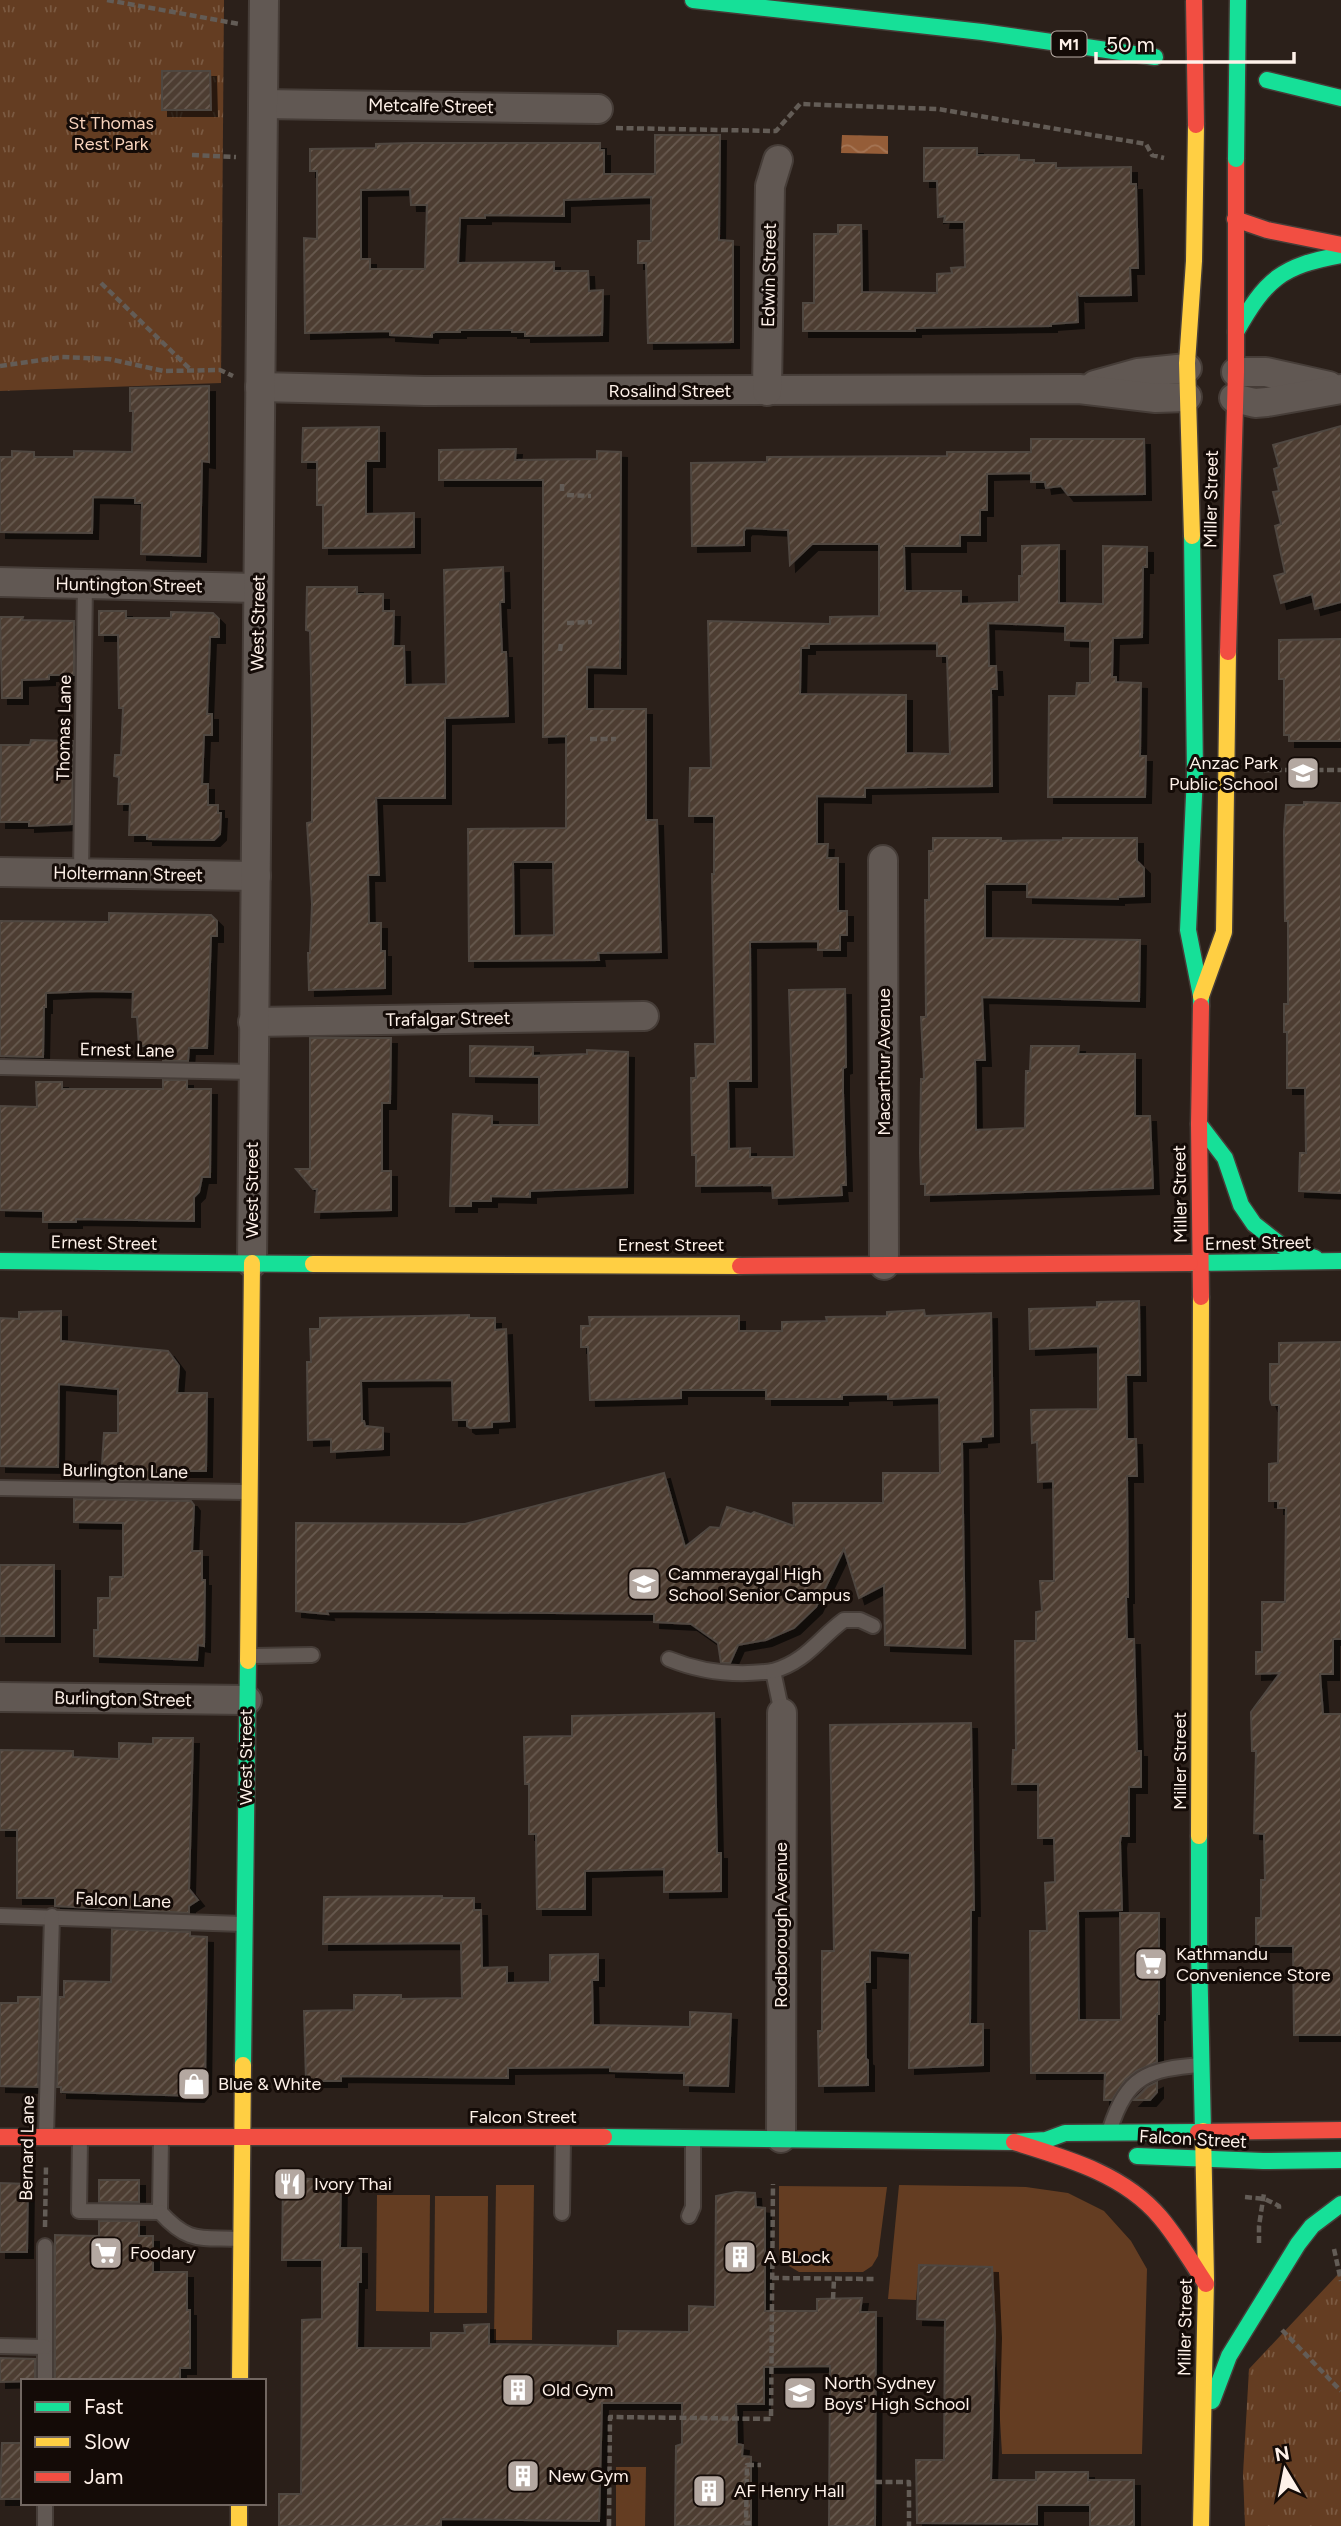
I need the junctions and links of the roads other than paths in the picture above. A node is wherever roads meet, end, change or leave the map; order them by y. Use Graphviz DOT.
graph roads {
  1 [pos="694,0"];
  2 [pos="1194,0"];
  3 [pos="1238,0"];
  4 [pos="264,11"];
  5 [pos="1155,57"];
  6 [pos="1267,80"];
  7 [pos="1341,98"];
  8 [pos="263,104"];
  9 [pos="604,118"];
  10 [pos="1196,158"];
  11 [pos="778,160"];
  12 [pos="1235,219"];
  13 [pos="1341,245"];
  14 [pos="1341,255"];
  15 [pos="1192,282"];
  16 [pos="1236,332"];
  17 [pos="1204,336"];
  18 [pos="1187,368"];
  19 [pos="1235,385"];
  20 [pos="260,387"];
  21 [pos="1079,389"];
  22 [pos="1340,389"];
  23 [pos="767,391"];
  24 [pos="1195,408"];
  25 [pos="1190,487"];
  26 [pos="0,582"];
  27 [pos="85,583"];
  28 [pos="258,588"];
  29 [pos="884,860"];
  30 [pos="0,872"];
  31 [pos="82,873"];
  32 [pos="256,876"];
  33 [pos="1201,996"];
  34 [pos="644,1016"];
  35 [pos="253,1022"];
  36 [pos="0,1067"];
  37 [pos="253,1072"];
  38 [pos="1199,1124"];
  39 [pos="0,1261"];
  40 [pos="1334,1261"];
  41 [pos="252,1263"];
  42 [pos="1201,1263"];
  43 [pos="884,1265"];
  44 [pos="0,1488"];
  45 [pos="249,1492"];
  46 [pos="873,1626"];
  47 [pos="312,1655"];
  48 [pos="248,1656"];
  49 [pos="669,1659"];
  50 [pos="773,1671"];
  51 [pos="0,1697"];
  52 [pos="247,1700"];
  53 [pos="782,1713"];
  54 [pos="0,1916"];
  55 [pos="52,1916"];
  56 [pos="244,1924"];
  57 [pos="1201,2065"];
  58 [pos="1341,2130"];
  59 [pos="1203,2131"];
  60 [pos="1109,2134"];
  61 [pos="162,2136"];
  62 [pos="563,2136"];
  63 [pos="0,2137"];
  64 [pos="46,2137"];
  65 [pos="80,2137"];
  66 [pos="243,2137"];
  67 [pos="693,2137"];
  68 [pos="781,2138"];
  69 [pos="1046,2140"];
  70 [pos="1014,2141"];
  71 [pos="1088,2151"];
  72 [pos="1125,2154"];
  73 [pos="1205,2159"];
  74 [pos="1341,2160"];
  75 [pos="1341,2204"];
  76 [pos="160,2212"];
  77 [pos="562,2213"];
  78 [pos="689,2216"];
  79 [pos="242,2239"];
  80 [pos="44,2246"];
  81 [pos="1206,2284"];
  82 [pos="0,2346"];
  83 [pos="45,2347"];
  84 [pos="45,2379"];
  85 [pos="240,2379"];
  86 [pos="1202,2430"];
  87 [pos="45,2505"];
  88 [pos="239,2505"];
  89 [pos="45,2526"];
  90 [pos="239,2526"];
  91 [pos="1201,2526"];
  1 -- 5 [label="main road, M1"];
  2 -- 10 [label="main road, Miller Street, bridge"];
  3 -- 12 [label="main road, Miller Street, bridge"];
  4 -- 8 [label="street, West Street"];
  6 -- 7 [label="main road"];
  8 -- 9 [label="street, Metcalfe Street"];
  8 -- 20 [label="street, West Street"];
  10 -- 12 [label="main road"];
  10 -- 15 [label="main road, Miller Street"];
  11 -- 23 [label="street, Edwin Street"];
  12 -- 13 [label="main road"];
  12 -- 16 [label="main road, Miller Street"];
  14 -- 16 [label="main road"];
  15 -- 17 [label="main road"];
  15 -- 18 [label="main road, Miller Street"];
  16 -- 19 [label="main road, Miller Street"];
  18 -- 21 [label="street, Rosalind Street"];
  18 -- 24 [label="main road, Miller Street"];
  19 -- 22 [label="street"];
  19 -- 33 [label="main road, Miller Street"];
  20 -- 23 [label="street, Rosalind Street"];
  20 -- 28 [label="street, West Street"];
  21 -- 23 [label="street, Rosalind Street"];
  21 -- 24 [label="street, Rosalind Street"];
  24 -- 25 [label="main road, Miller Street"];
  24 -- 25 [label="main road"];
  25 -- 33 [label="main road, Miller Street"];
  26 -- 27 [label="street, Huntington Street"];
  27 -- 28 [label="street, Huntington Street"];
  27 -- 31 [label="lane, Thomas Lane"];
  28 -- 32 [label="street, West Street"];
  29 -- 43 [label="street, Macarthur Avenue"];
  30 -- 31 [label="street, Holtermann Street"];
  31 -- 32 [label="street, Holtermann Street"];
  32 -- 35 [label="street, West Street"];
  33 -- 38 [label="main road, Miller Street"];
  34 -- 35 [label="street, Trafalgar Street"];
  35 -- 37 [label="street, West Street"];
  36 -- 37 [label="lane, Ernest Lane"];
  37 -- 41 [label="street, West Street"];
  38 -- 40 [label="main road"];
  38 -- 42 [label="main road, Miller Street"];
  39 -- 41 [label="main road, Ernest Street"];
  40 -- 42 [label="main road, Ernest Street"];
  41 -- 43 [label="main road, Ernest Street"];
  41 -- 45 [label="main road, West Street"];
  42 -- 43 [label="main road, Ernest Street"];
  42 -- 57 [label="main road, Miller Street"];
  44 -- 45 [label="lane, Burlington Lane"];
  45 -- 48 [label="main road, West Street"];
  46 -- 50 [label="lane"];
  47 -- 48 [label="lane"];
  48 -- 52 [label="main road, West Street"];
  49 -- 50 [label="lane"];
  50 -- 53 [label="lane"];
  51 -- 52 [label="street, Burlington Street"];
  52 -- 56 [label="main road, West Street"];
  53 -- 68 [label="street, Rodborough Avenue"];
  54 -- 55 [label="lane, Falcon Lane"];
  55 -- 56 [label="lane, Falcon Lane"];
  55 -- 64 [label="lane, Bernard Lane"];
  56 -- 66 [label="main road, West Street"];
  57 -- 59 [label="main road, Miller Street"];
  57 -- 60 [label="lane"];
  58 -- 59 [label="main road, Falcon Street"];
  59 -- 60 [label="main road, Falcon Street"];
  59 -- 73 [label="main road, Miller Street"];
  60 -- 69 [label="main road, Falcon Street"];
  61 -- 65 [label="main road, Falcon Street"];
  61 -- 66 [label="main road, Falcon Street"];
  61 -- 76 [label="lane"];
  62 -- 66 [label="main road, Falcon Street"];
  62 -- 67 [label="main road, Falcon Street"];
  62 -- 77 [label="lane"];
  63 -- 64 [label="main road, Falcon Street"];
  64 -- 65 [label="main road, Falcon Street"];
  65 -- 76 [label="lane"];
  66 -- 79 [label="main road, West Street"];
  67 -- 68 [label="main road, Falcon Street"];
  67 -- 78 [label="lane"];
  68 -- 70 [label="main road, Falcon Street"];
  69 -- 70 [label="main road, Falcon Street"];
  69 -- 71 [label="main road, Falcon Street"];
  70 -- 81 [label="main road"];
  72 -- 73 [label="main road, Falcon Street"];
  73 -- 74 [label="main road, Falcon Street"];
  73 -- 81 [label="main road, Miller Street"];
  75 -- 86 [label="main road"];
  76 -- 79 [label="lane"];
  79 -- 85 [label="main road, West Street"];
  80 -- 83 [label="lane"];
  81 -- 86 [label="main road, Miller Street"];
  82 -- 83 [label="lane"];
  83 -- 84 [label="lane"];
  86 -- 91 [label="main road, Miller Street"];
  87 -- 89 [label="lane"];
  88 -- 90 [label="main road"];
}
